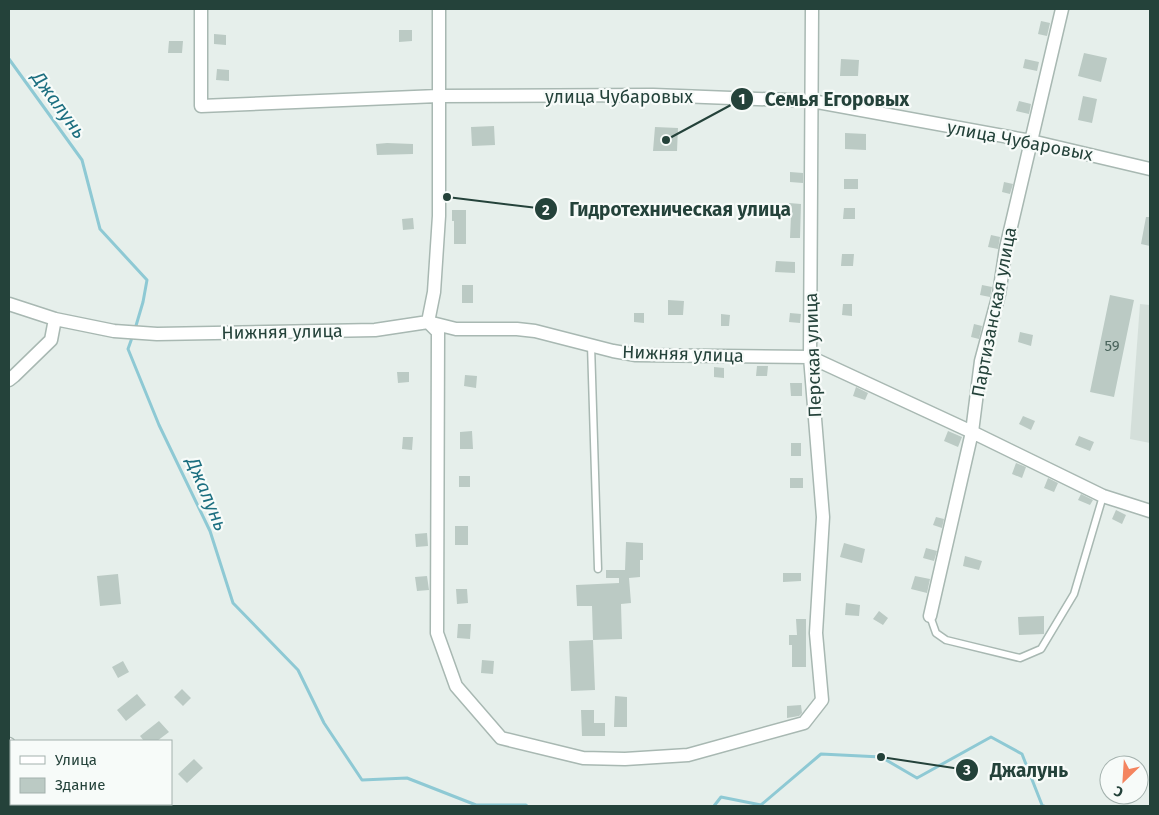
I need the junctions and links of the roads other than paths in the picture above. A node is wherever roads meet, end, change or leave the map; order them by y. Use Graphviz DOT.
graph roads {
  1 [pos="201,9"];
  2 [pos="439,9"];
  3 [pos="812,9"];
  4 [pos="1062,9"];
  5 [pos="438,96"];
  6 [pos="812,101"];
  7 [pos="1031,141"];
  8 [pos="1150,169"];
  9 [pos="9,304"];
  10 [pos="55,319"];
  11 [pos="428,322"];
  12 [pos="590,345"];
  13 [pos="810,357"];
  14 [pos="9,380"];
  15 [pos="972,432"];
  16 [pos="1103,496"];
  17 [pos="1150,511"];
  18 [pos="598,569"];
  19 [pos="930,616"];
  1 -- 5 [label="street, улица Чубаровых"];
  2 -- 5 [label="street"];
  3 -- 6 [label="street, Перская улица"];
  4 -- 7 [label="street, Партизанская улица"];
  5 -- 6 [label="street, улица Чубаровых"];
  5 -- 11 [label="street"];
  6 -- 7 [label="street, улица Чубаровых"];
  6 -- 13 [label="street, Перская улица"];
  7 -- 8 [label="street, улица Чубаровых"];
  7 -- 15 [label="street, Партизанская улица"];
  9 -- 10 [label="street, Нижняя улица"];
  10 -- 11 [label="street, Нижняя улица"];
  10 -- 14 [label="street"];
  11 -- 12 [label="street, Нижняя улица"];
  11 -- 13 [label="street, Перская улица"];
  12 -- 13 [label="street, Нижняя улица"];
  12 -- 18 [label="lane"];
  13 -- 15 [label="street, Нижняя улица"];
  15 -- 16 [label="street, Нижняя улица"];
  15 -- 19 [label="street, Партизанская улица"];
  16 -- 17 [label="street, Нижняя улица"];
  16 -- 19 [label="lane"];
}
